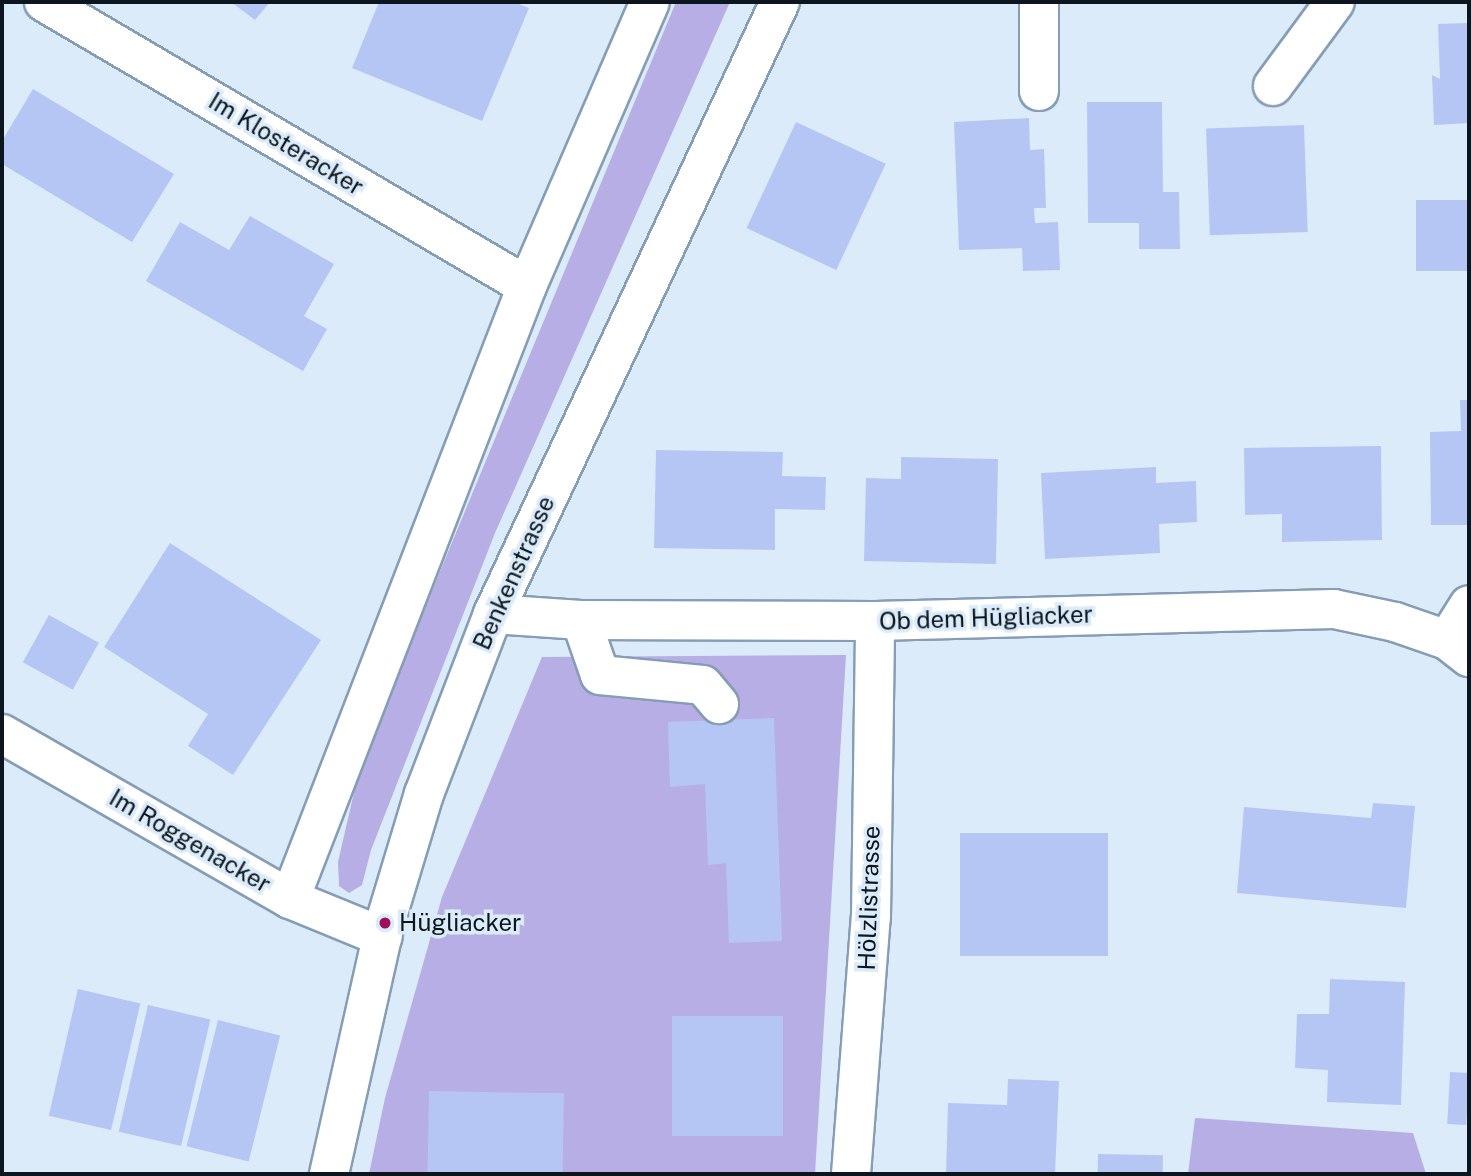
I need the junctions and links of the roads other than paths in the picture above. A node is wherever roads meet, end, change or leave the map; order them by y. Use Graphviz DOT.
graph roads {
  1 [pos="44,2"];
  2 [pos="650,2"];
  3 [pos="780,2"];
  4 [pos="1039,2"];
  5 [pos="1335,2"];
  6 [pos="1273,86"];
  7 [pos="1039,91"];
  8 [pos="527,286"];
  9 [pos="1469,605"];
  10 [pos="494,614"];
  11 [pos="580,620"];
  12 [pos="875,621"];
  13 [pos="1458,648"];
  14 [pos="719,704"];
  15 [pos="2,734"];
  16 [pos="290,899"];
  17 [pos="383,937"];
  18 [pos="329,1174"];
  19 [pos="851,1174"];
  1 -- 8 [label="street, Im Klosteracker"];
  2 -- 8 [label="street"];
  3 -- 10 [label="street, Benkenstrasse"];
  4 -- 7 [label="street"];
  5 -- 6 [label="street"];
  8 -- 16 [label="street"];
  9 -- 13 [label="street"];
  10 -- 11 [label="street, Ob dem Hügliacker"];
  10 -- 17 [label="street, Benkenstrasse"];
  11 -- 12 [label="street, Ob dem Hügliacker"];
  11 -- 14 [label="street"];
  12 -- 13 [label="street, Ob dem Hügliacker"];
  12 -- 19 [label="street, Hölzlistrasse"];
  15 -- 16 [label="street, Im Roggenacker"];
  16 -- 17 [label="street, Im Roggenacker"];
  17 -- 18 [label="street, Benkenstrasse"];
}
